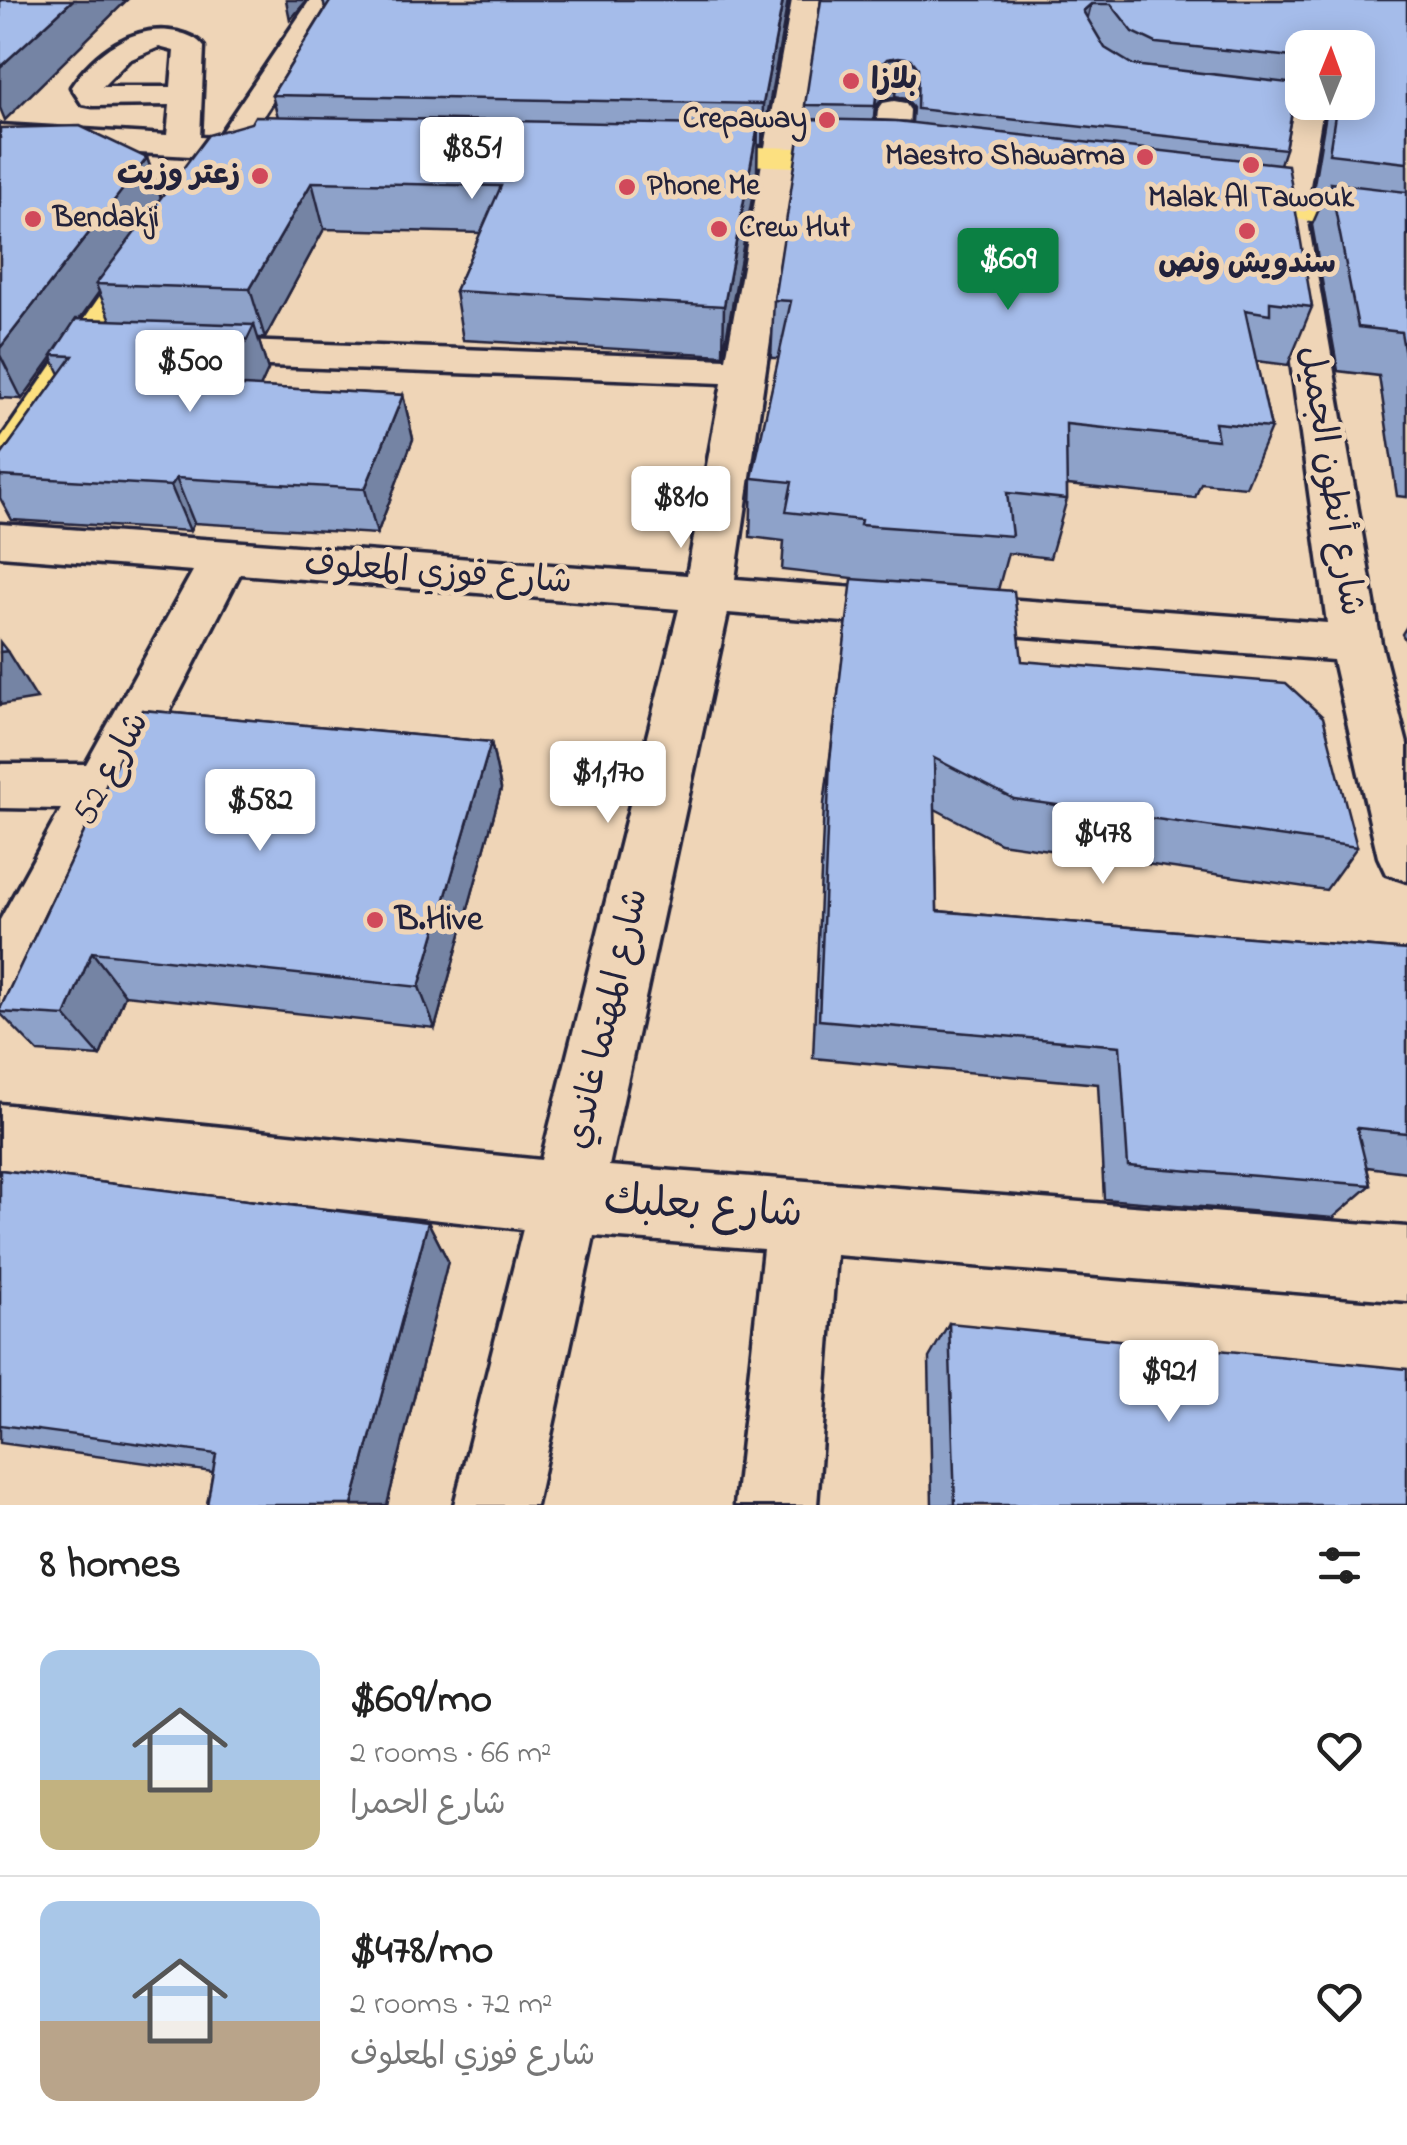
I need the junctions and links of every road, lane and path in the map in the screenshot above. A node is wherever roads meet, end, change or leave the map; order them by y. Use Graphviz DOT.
graph roads {
  1 [pos="324,0"];
  2 [pos="806,0"];
  3 [pos="183,96"];
  4 [pos="1266,109"];
  5 [pos="1285,109"];
  6 [pos="894,110"];
  7 [pos="1304,120"];
  8 [pos="0,136"];
  9 [pos="44,138"];
  10 [pos="0,146"];
  11 [pos="182,146"];
  12 [pos="243,148"];
  13 [pos="641,154"];
  14 [pos="778,157"];
  15 [pos="890,161"];
  16 [pos="924,164"];
  17 [pos="1190,197"];
  18 [pos="1288,210"];
  19 [pos="1407,222"];
  20 [pos="121,348"];
  21 [pos="746,372"];
  22 [pos="0,473"];
  23 [pos="0,540"];
  24 [pos="224,558"];
  25 [pos="708,593"];
  26 [pos="1355,643"];
  27 [pos="0,786"];
  28 [pos="103,787"];
  29 [pos="1407,857"];
  30 [pos="0,980"];
  31 [pos="0,1138"];
  32 [pos="566,1198"];
  33 [pos="803,1215"];
  34 [pos="1407,1264"];
  35 [pos="495,1505"];
  36 [pos="776,1505"];
  1 -- 12 [label="street"];
  2 -- 14 [label="street, شارع المهتما غاندي"];
  3 -- 11 [label="street"];
  4 -- 5 [label="street"];
  6 -- 15 [label="street"];
  7 -- 18 [label="street, شارع أنطون الجميل"];
  8 -- 9 [label="street"];
  9 -- 10 [label="street"];
  9 -- 11 [label="street"];
  11 -- 12 [label="street"];
  12 -- 20 [label="main road"];
  13 -- 14 [label="main road"];
  14 -- 15 [label="main road"];
  14 -- 21 [label="street, شارع المهتما غاندي"];
  15 -- 16 [label="main road"];
  17 -- 18 [label="main road"];
  18 -- 19 [label="main road"];
  18 -- 26 [label="street, شارع أنطون الجميل"];
  20 -- 21 [label="street"];
  20 -- 22 [label="main road"];
  21 -- 25 [label="street, شارع المهتما غاندي"];
  23 -- 24 [label="street, شارع فوزي المعلوف"];
  24 -- 25 [label="street, شارع فوزي المعلوف"];
  24 -- 28 [label="street, شارع 52"];
  25 -- 26 [label="street, شارع فوزي المعلوف"];
  25 -- 32 [label="street, شارع المهتما غاندي"];
  26 -- 29 [label="street, شارع أنطون الجميل"];
  27 -- 28 [label="street"];
  28 -- 30 [label="street, شارع 52"];
  31 -- 32 [label="street, شارع بعلبك"];
  32 -- 33 [label="street, شارع بعلبك"];
  32 -- 35 [label="street, شارع المهتما غاندي"];
  33 -- 34 [label="street, شارع بعلبك"];
  33 -- 36 [label="street"];
}
